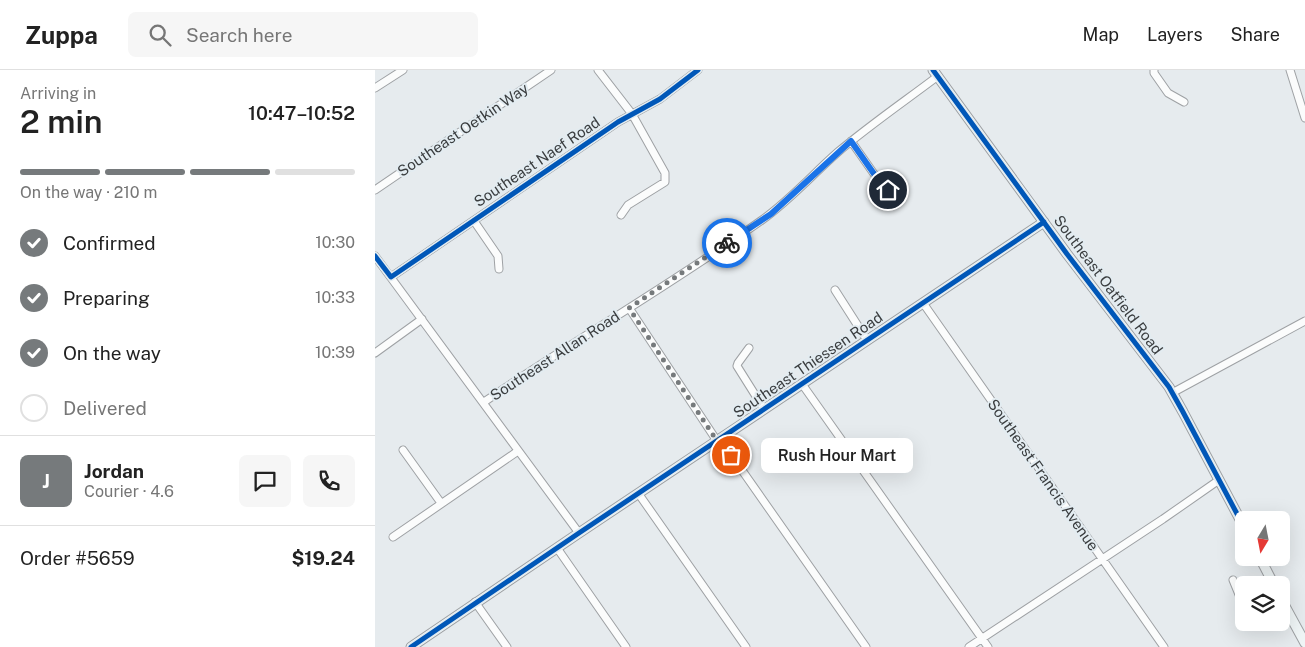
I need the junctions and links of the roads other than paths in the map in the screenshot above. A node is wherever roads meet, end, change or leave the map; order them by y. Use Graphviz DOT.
graph roads {
  1 [pos="403,70"];
  2 [pos="551,70"];
  3 [pos="598,70"];
  4 [pos="698,70"];
  5 [pos="1153,70"];
  6 [pos="1290,70"];
  7 [pos="936,73"];
  8 [pos="375,88"];
  9 [pos="1183,102"];
  10 [pos="632,114"];
  11 [pos="1305,118"];
  12 [pos="851,141"];
  13 [pos="375,190"];
  14 [pos="888,190"];
  15 [pos="621,215"];
  16 [pos="474,221"];
  17 [pos="1045,222"];
  18 [pos="375,256"];
  19 [pos="499,269"];
  20 [pos="391,277"];
  21 [pos="835,290"];
  22 [pos="923,303"];
  23 [pos="629,308"];
  24 [pos="422,319"];
  25 [pos="1305,321"];
  26 [pos="867,340"];
  27 [pos="749,348"];
  28 [pos="375,353"];
  29 [pos="801,384"];
  30 [pos="1172,393"];
  31 [pos="483,402"];
  32 [pos="764,409"];
  33 [pos="718,440"];
  34 [pos="403,450"];
  35 [pos="518,451"];
  36 [pos="1219,480"];
  37 [pos="638,493"];
  38 [pos="441,503"];
  39 [pos="1235,511"];
  40 [pos="579,533"];
  41 [pos="393,537"];
  42 [pos="557,548"];
  43 [pos="1101,559"];
  44 [pos="1233,580"];
  45 [pos="1235,585"];
  46 [pos="475,602"];
  47 [pos="1290,616"];
  48 [pos="982,638"];
  49 [pos="1305,643"];
  50 [pos="411,647"];
  51 [pos="507,647"];
  52 [pos="626,647"];
  53 [pos="746,647"];
  54 [pos="866,647"];
  55 [pos="969,647"];
  56 [pos="988,647"];
  57 [pos="1164,647"];
  1 -- 8 [label="street"];
  2 -- 13 [label="street, Southeast Oetkin Way"];
  3 -- 10 [label="street"];
  4 -- 10 [label="street, Southeast Naef Road"];
  5 -- 9 [label="street"];
  6 -- 11 [label="street"];
  7 -- 12 [label="street, Southeast Allan Road"];
  7 -- 17 [label="main road, Southeast Oatfield Road"];
  10 -- 15 [label="street"];
  10 -- 16 [label="street, Southeast Naef Road"];
  12 -- 14 [label="street"];
  12 -- 23 [label="street, Southeast Allan Road"];
  16 -- 19 [label="street"];
  16 -- 20 [label="street, Southeast Naef Road"];
  17 -- 22 [label="main road, Southeast Thiessen Road"];
  17 -- 30 [label="main road, Southeast Oatfield Road"];
  18 -- 20 [label="street"];
  20 -- 24 [label="street"];
  21 -- 26 [label="street"];
  22 -- 26 [label="main road, Southeast Thiessen Road"];
  22 -- 43 [label="street, Southeast Francis Avenue"];
  23 -- 31 [label="street, Southeast Allan Road"];
  23 -- 33 [label="street"];
  24 -- 28 [label="street"];
  24 -- 31 [label="street"];
  25 -- 30 [label="street"];
  26 -- 29 [label="main road, Southeast Thiessen Road"];
  27 -- 32 [label="street"];
  29 -- 32 [label="main road, Southeast Thiessen Road"];
  29 -- 48 [label="street"];
  30 -- 36 [label="main road, Southeast Oatfield Road"];
  31 -- 35 [label="street"];
  32 -- 33 [label="main road, Southeast Thiessen Road"];
  33 -- 37 [label="main road, Southeast Thiessen Road"];
  33 -- 54 [label="street"];
  34 -- 38 [label="street"];
  35 -- 38 [label="street"];
  35 -- 40 [label="street"];
  36 -- 39 [label="main road, Southeast Oatfield Road"];
  36 -- 43 [label="street"];
  37 -- 40 [label="main road, Southeast Thiessen Road"];
  37 -- 53 [label="street"];
  38 -- 41 [label="street"];
  40 -- 42 [label="main road, Southeast Thiessen Road"];
  42 -- 46 [label="main road, Southeast Thiessen Road"];
  42 -- 52 [label="street"];
  43 -- 48 [label="street"];
  43 -- 57 [label="street, Southeast Francis Avenue"];
  44 -- 45 [label="street"];
  46 -- 50 [label="main road, Southeast Thiessen Road"];
  46 -- 51 [label="street"];
  47 -- 49 [label="main road"];
  48 -- 55 [label="street"];
  48 -- 56 [label="street"];
}
